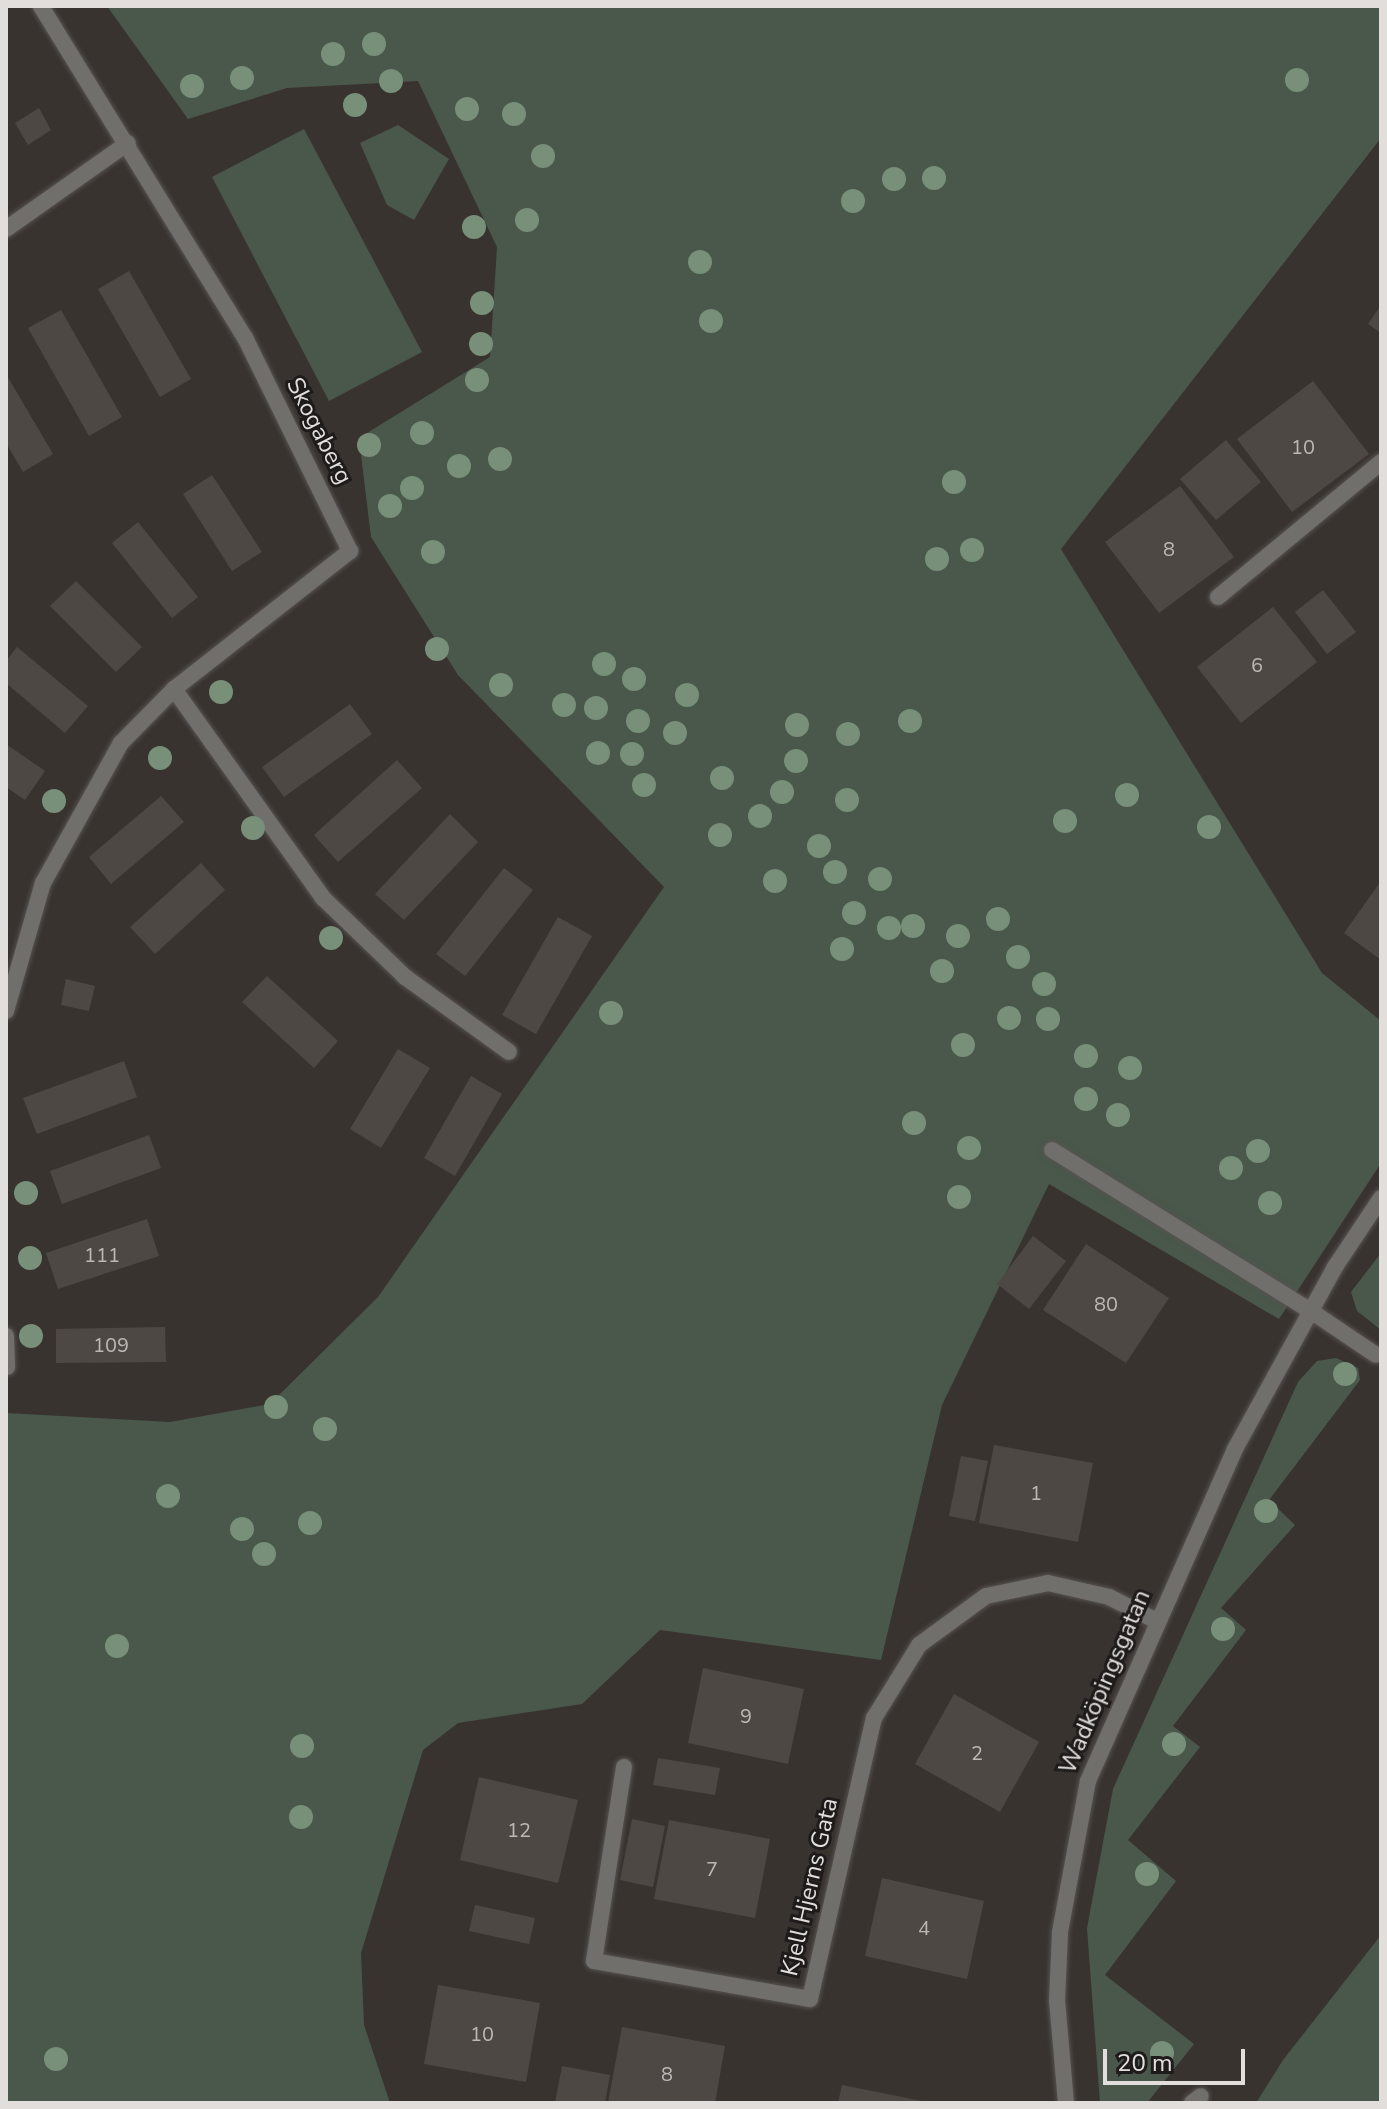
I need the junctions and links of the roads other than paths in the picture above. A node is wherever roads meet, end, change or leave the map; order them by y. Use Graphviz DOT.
graph roads {
  1 [pos="41,6"];
  2 [pos="128,143"];
  3 [pos="6,229"];
  4 [pos="1381,462"];
  5 [pos="1218,597"];
  6 [pos="174,689"];
  7 [pos="6,1011"];
  8 [pos="509,1052"];
  9 [pos="1052,1150"];
  10 [pos="1381,1198"];
  11 [pos="1311,1311"];
  12 [pos="6,1336"];
  13 [pos="1376,1355"];
  14 [pos="7,1367"];
  15 [pos="1155,1620"];
  16 [pos="624,1767"];
  17 [pos="1066,2103"];
  1 -- 2 [label="street, Skogaberg"];
  2 -- 3 [label="street"];
  2 -- 6 [label="street, Skogaberg"];
  4 -- 5 [label="street"];
  6 -- 7 [label="street, Skogaberg"];
  6 -- 8 [label="street"];
  9 -- 11 [label="street"];
  10 -- 11 [label="street, Wadköpingsgatan"];
  11 -- 13 [label="street"];
  11 -- 15 [label="street, Wadköpingsgatan"];
  12 -- 14 [label="street"];
  15 -- 16 [label="street, Kjell Hjerns Gata"];
  15 -- 17 [label="street, Wadköpingsgatan"];
}
